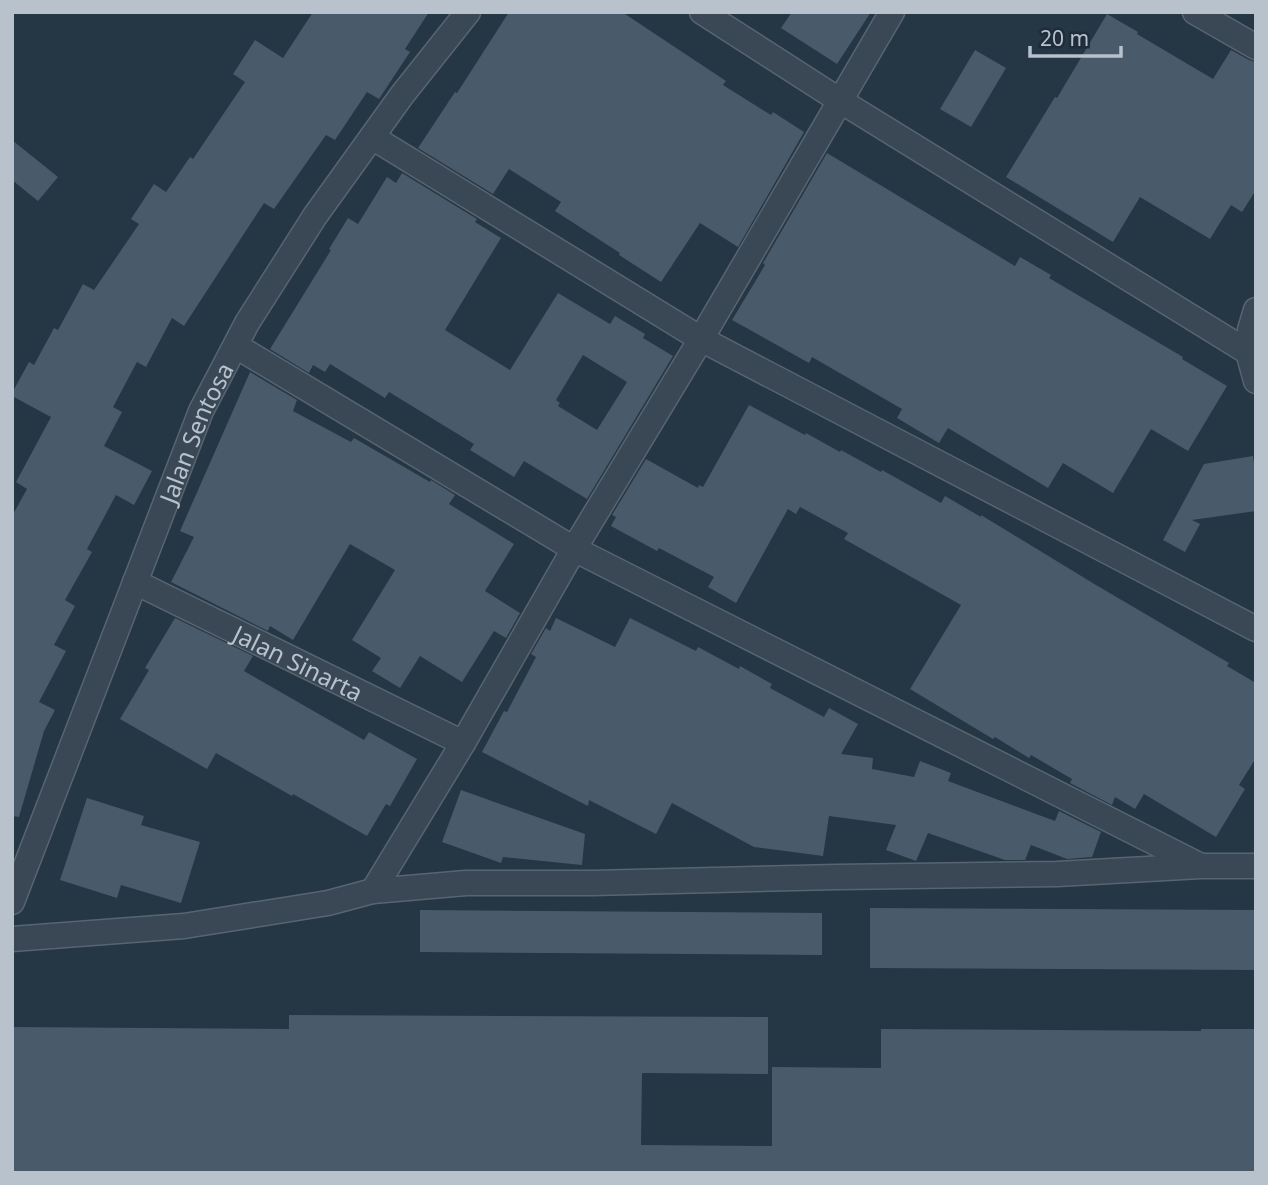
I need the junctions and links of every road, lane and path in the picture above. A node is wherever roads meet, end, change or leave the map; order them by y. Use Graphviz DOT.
graph roads {
  1 [pos="468,12"];
  2 [pos="702,12"];
  3 [pos="892,12"];
  4 [pos="1195,12"];
  5 [pos="1256,47"];
  6 [pos="839,100"];
  7 [pos="372,137"];
  8 [pos="1256,310"];
  9 [pos="701,339"];
  10 [pos="236,346"];
  11 [pos="1252,355"];
  12 [pos="1256,381"];
  13 [pos="574,549"];
  14 [pos="135,582"];
  15 [pos="1256,629"];
  16 [pos="463,743"];
  17 [pos="1201,866"];
  18 [pos="1256,866"];
  19 [pos="373,891"];
  20 [pos="12,902"];
  21 [pos="12,939"];
  1 -- 7 [label="street, Jalan Sentosa"];
  2 -- 6 [label="street"];
  3 -- 6 [label="street"];
  4 -- 5 [label="street"];
  6 -- 9 [label="street"];
  6 -- 11 [label="street"];
  7 -- 9 [label="street"];
  7 -- 10 [label="street, Jalan Sentosa"];
  8 -- 11 [label="street"];
  9 -- 13 [label="street"];
  9 -- 15 [label="street"];
  10 -- 13 [label="street"];
  10 -- 14 [label="street, Jalan Sentosa"];
  11 -- 12 [label="street"];
  13 -- 16 [label="street"];
  13 -- 17 [label="street"];
  14 -- 16 [label="street, Jalan Sinarta"];
  14 -- 20 [label="street, Jalan Sentosa"];
  16 -- 19 [label="street"];
  17 -- 18 [label="street"];
  17 -- 19 [label="street"];
  19 -- 21 [label="street"];
}
